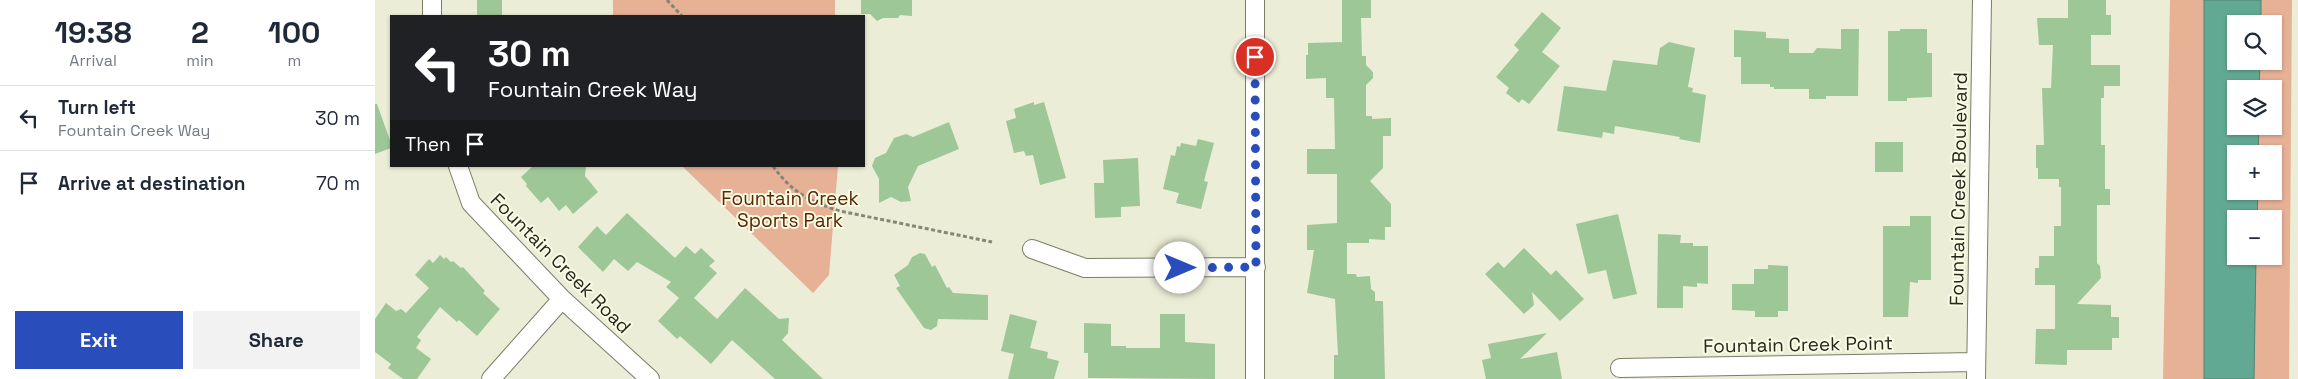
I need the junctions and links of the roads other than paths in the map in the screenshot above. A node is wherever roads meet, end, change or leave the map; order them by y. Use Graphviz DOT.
graph roads {
  1 [pos="432,0"];
  2 [pos="1255,0"];
  3 [pos="1982,0"];
  4 [pos="432,15"];
  5 [pos="458,167"];
  6 [pos="1032,249"];
  7 [pos="1256,267"];
  8 [pos="562,299"];
  9 [pos="1620,368"];
  10 [pos="1976,371"];
  11 [pos="491,379"];
  12 [pos="650,379"];
  13 [pos="1255,379"];
  1 -- 4 [label="street"];
  2 -- 7 [label="street"];
  3 -- 10 [label="street, Fountain Creek Boulevard"];
  5 -- 8 [label="street, Fountain Creek Road"];
  6 -- 7 [label="street"];
  7 -- 13 [label="street"];
  8 -- 11 [label="street"];
  8 -- 12 [label="street, Fountain Creek Road"];
  9 -- 10 [label="street, Fountain Creek Point"];
}
